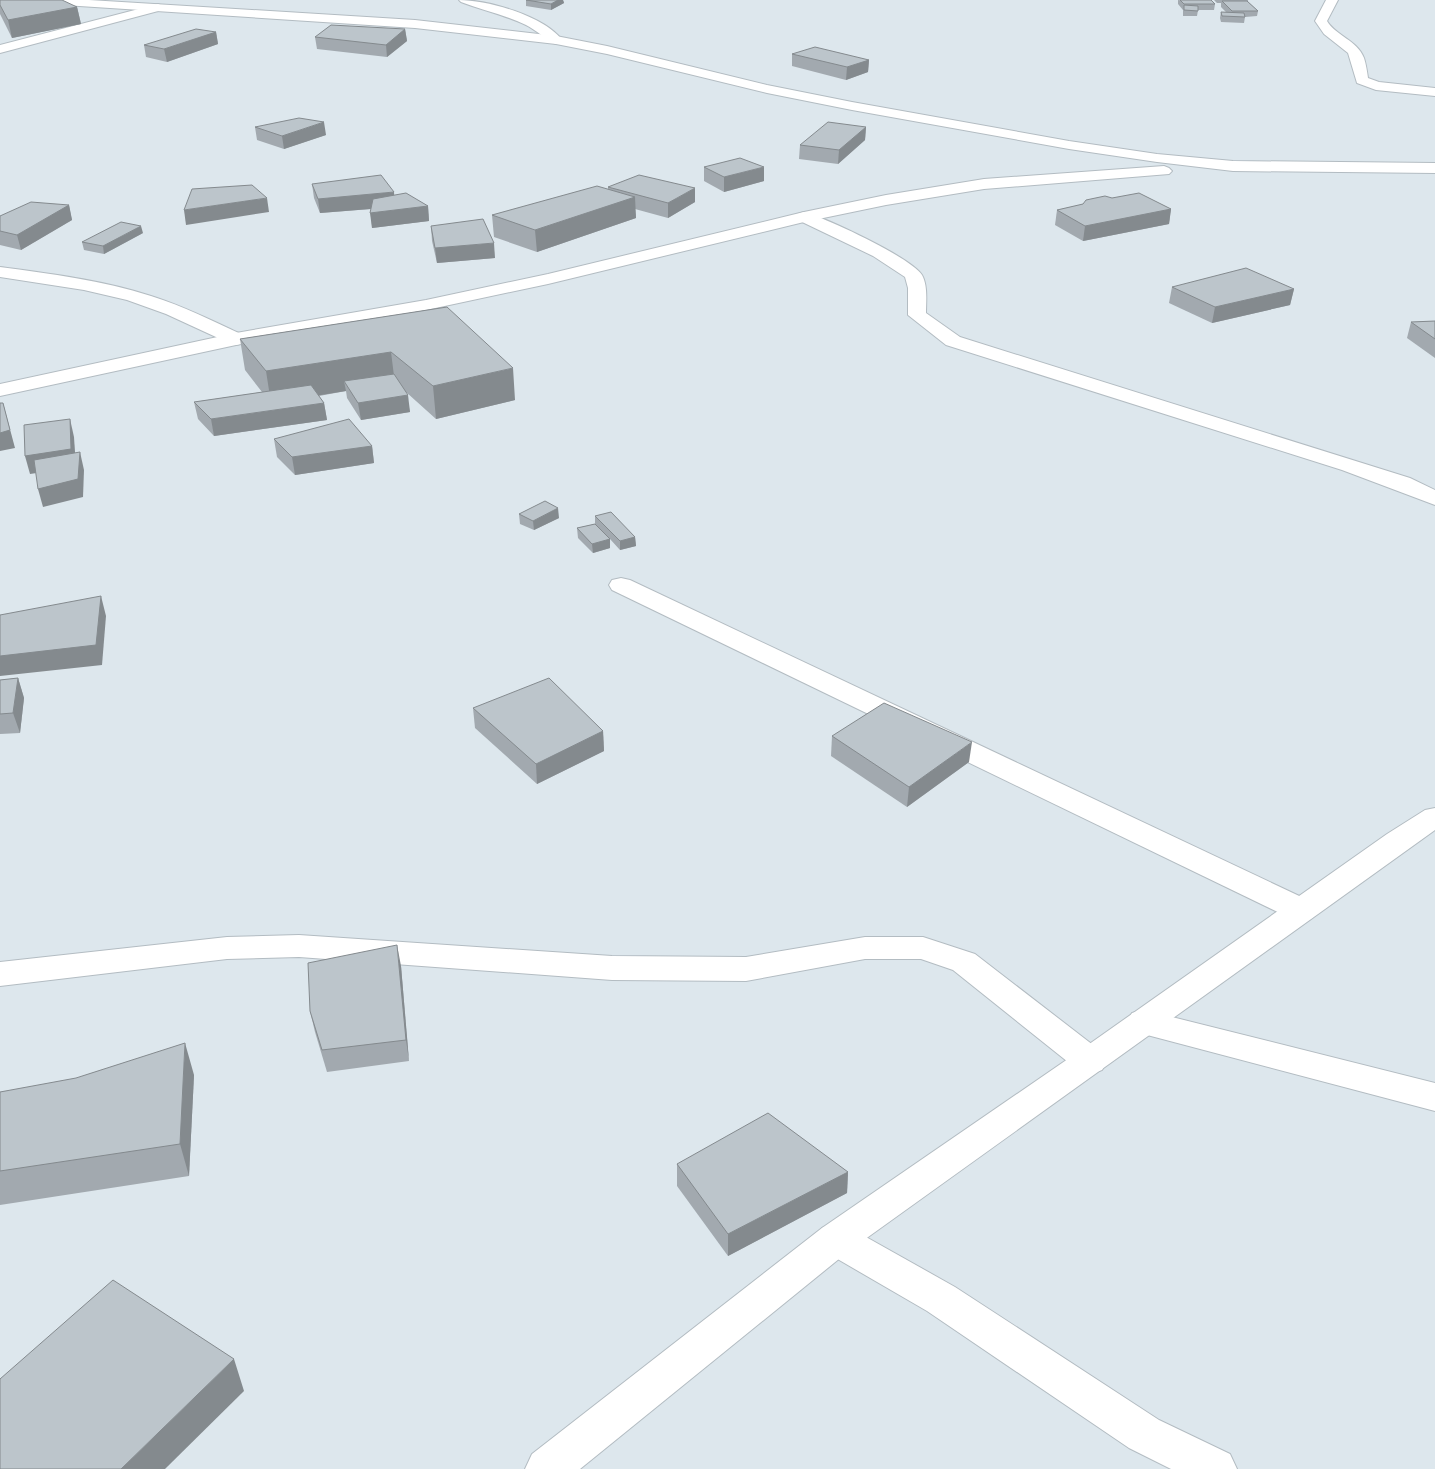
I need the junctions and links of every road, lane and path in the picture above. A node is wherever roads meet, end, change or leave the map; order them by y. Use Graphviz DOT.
graph roads {
  1 [pos="33,0"];
  2 [pos="465,0"];
  3 [pos="1332,0"];
  4 [pos="158,8"];
  5 [pos="556,40"];
  6 [pos="0,49"];
  7 [pos="1435,92"];
  8 [pos="1234,166"];
  9 [pos="1435,168"];
  10 [pos="804,217"];
  11 [pos="0,272"];
  12 [pos="236,339"];
  13 [pos="0,390"];
  14 [pos="1435,498"];
  15 [pos="620,585"];
  16 [pos="1435,817"];
  17 [pos="1301,910"];
  18 [pos="0,974"];
  19 [pos="1144,1022"];
  20 [pos="1090,1061"];
  21 [pos="1435,1097"];
  22 [pos="836,1239"];
  23 [pos="546,1469"];
  24 [pos="1215,1469"];
  1 -- 4 [label="street"];
  2 -- 5 [label="street"];
  3 -- 7 [label="street"];
  4 -- 5 [label="street"];
  4 -- 6 [label="street"];
  5 -- 8 [label="street"];
  8 -- 9 [label="street"];
  8 -- 10 [label="street"];
  10 -- 12 [label="street"];
  10 -- 14 [label="street"];
  11 -- 12 [label="street"];
  12 -- 13 [label="street"];
  15 -- 17 [label="street"];
  16 -- 17 [label="street"];
  17 -- 19 [label="street"];
  18 -- 20 [label="street"];
  19 -- 20 [label="street"];
  19 -- 21 [label="street"];
  20 -- 22 [label="street"];
  22 -- 23 [label="street"];
  22 -- 24 [label="street"];
}
